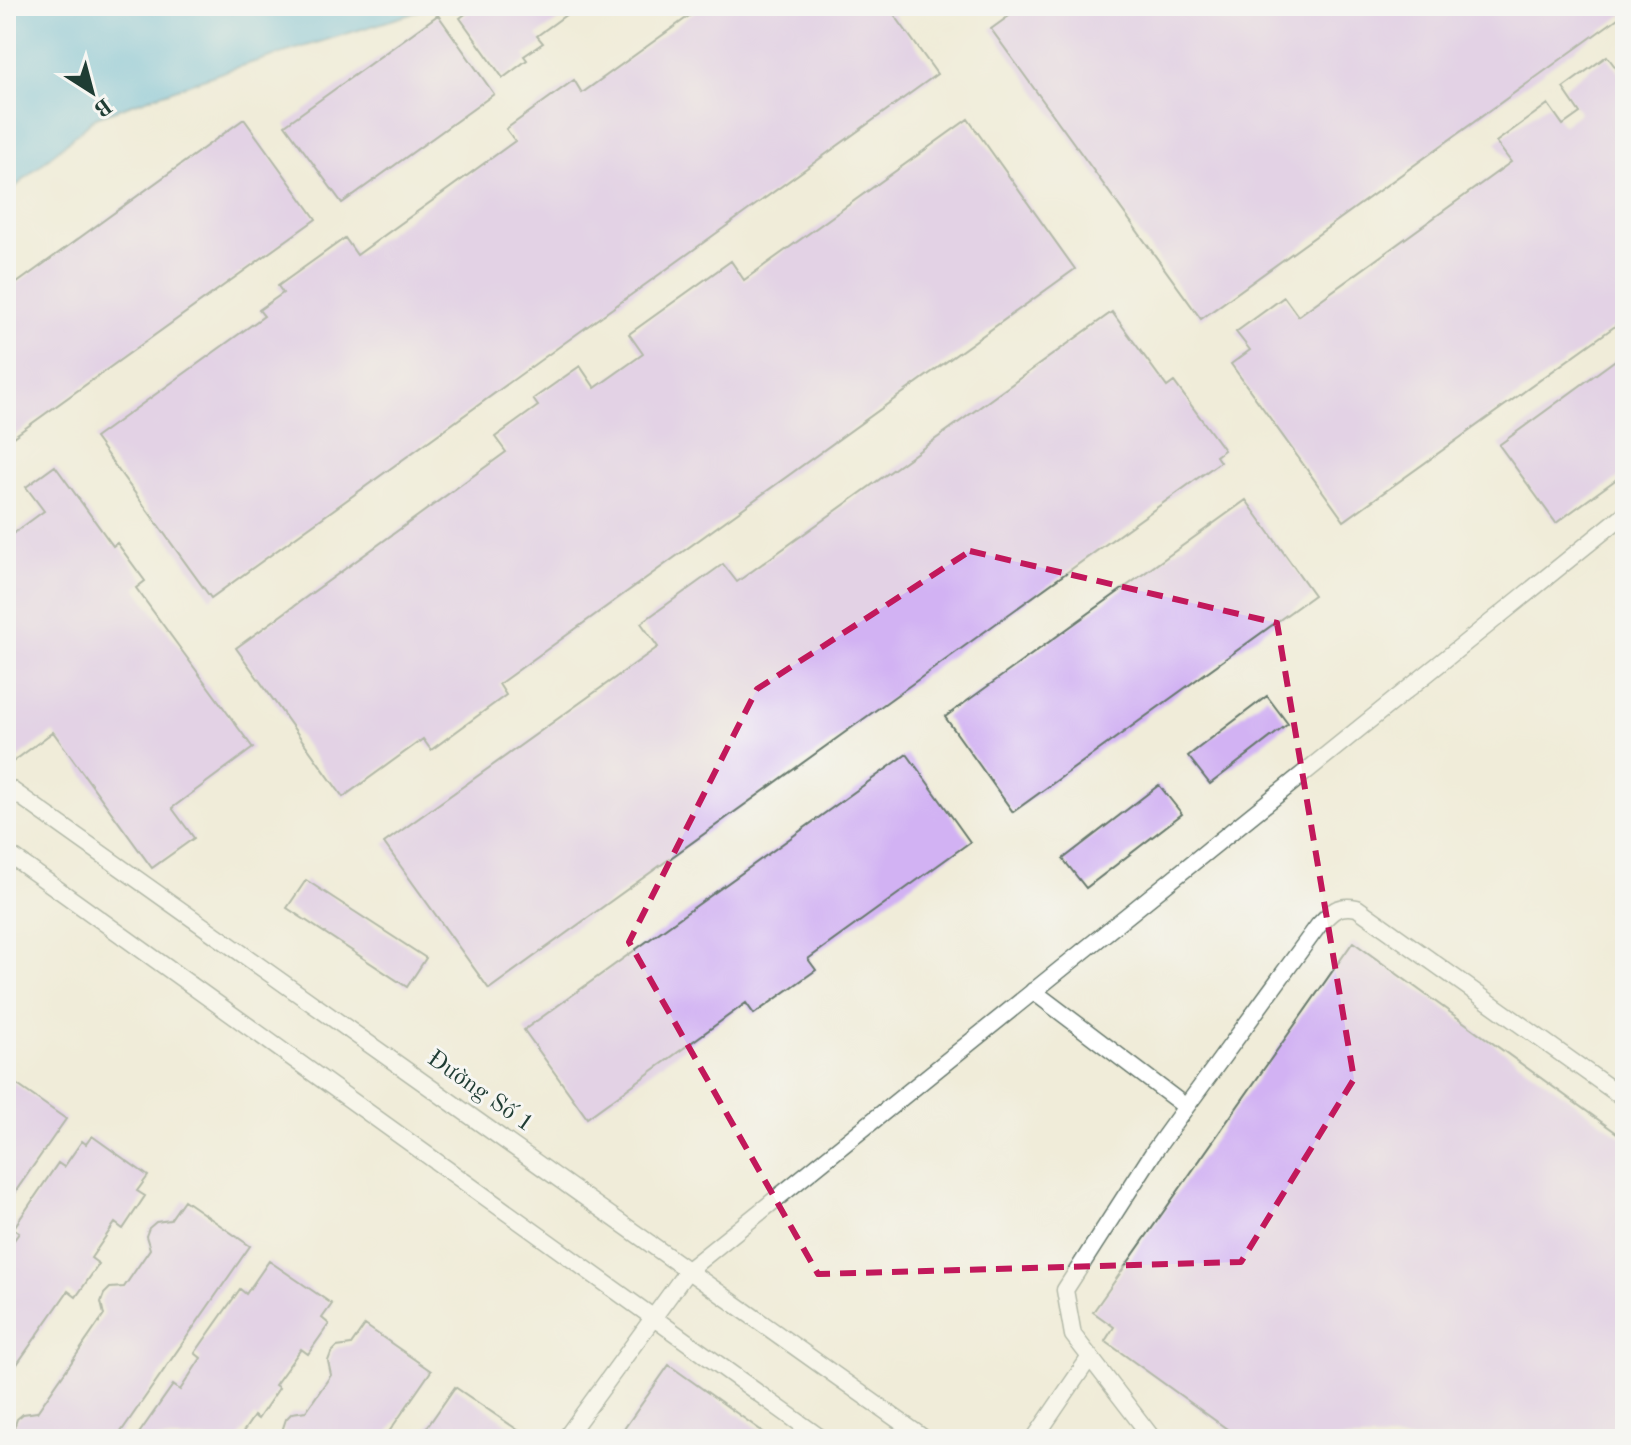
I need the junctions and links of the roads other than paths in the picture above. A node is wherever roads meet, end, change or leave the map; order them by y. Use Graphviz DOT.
graph roads {
  1 [pos="1625,514"];
  2 [pos="6,786"];
  3 [pos="6,852"];
  4 [pos="1033,991"];
  5 [pos="1625,1099"];
  6 [pos="1186,1107"];
  7 [pos="688,1270"];
  8 [pos="652,1318"];
  9 [pos="1090,1357"];
  10 [pos="565,1439"];
  11 [pos="822,1439"];
  12 [pos="925,1439"];
  13 [pos="1034,1439"];
  14 [pos="1153,1439"];
  1 -- 4 [label="lane"];
  2 -- 7 [label="lane, Đường Số 1"];
  3 -- 8 [label="lane"];
  4 -- 6 [label="lane"];
  4 -- 7 [label="lane"];
  5 -- 6 [label="lane"];
  6 -- 9 [label="lane"];
  7 -- 8 [label="lane"];
  7 -- 12 [label="lane, Đường Số 1"];
  8 -- 10 [label="lane"];
  8 -- 11 [label="lane"];
  9 -- 13 [label="lane"];
  9 -- 14 [label="lane"];
}
